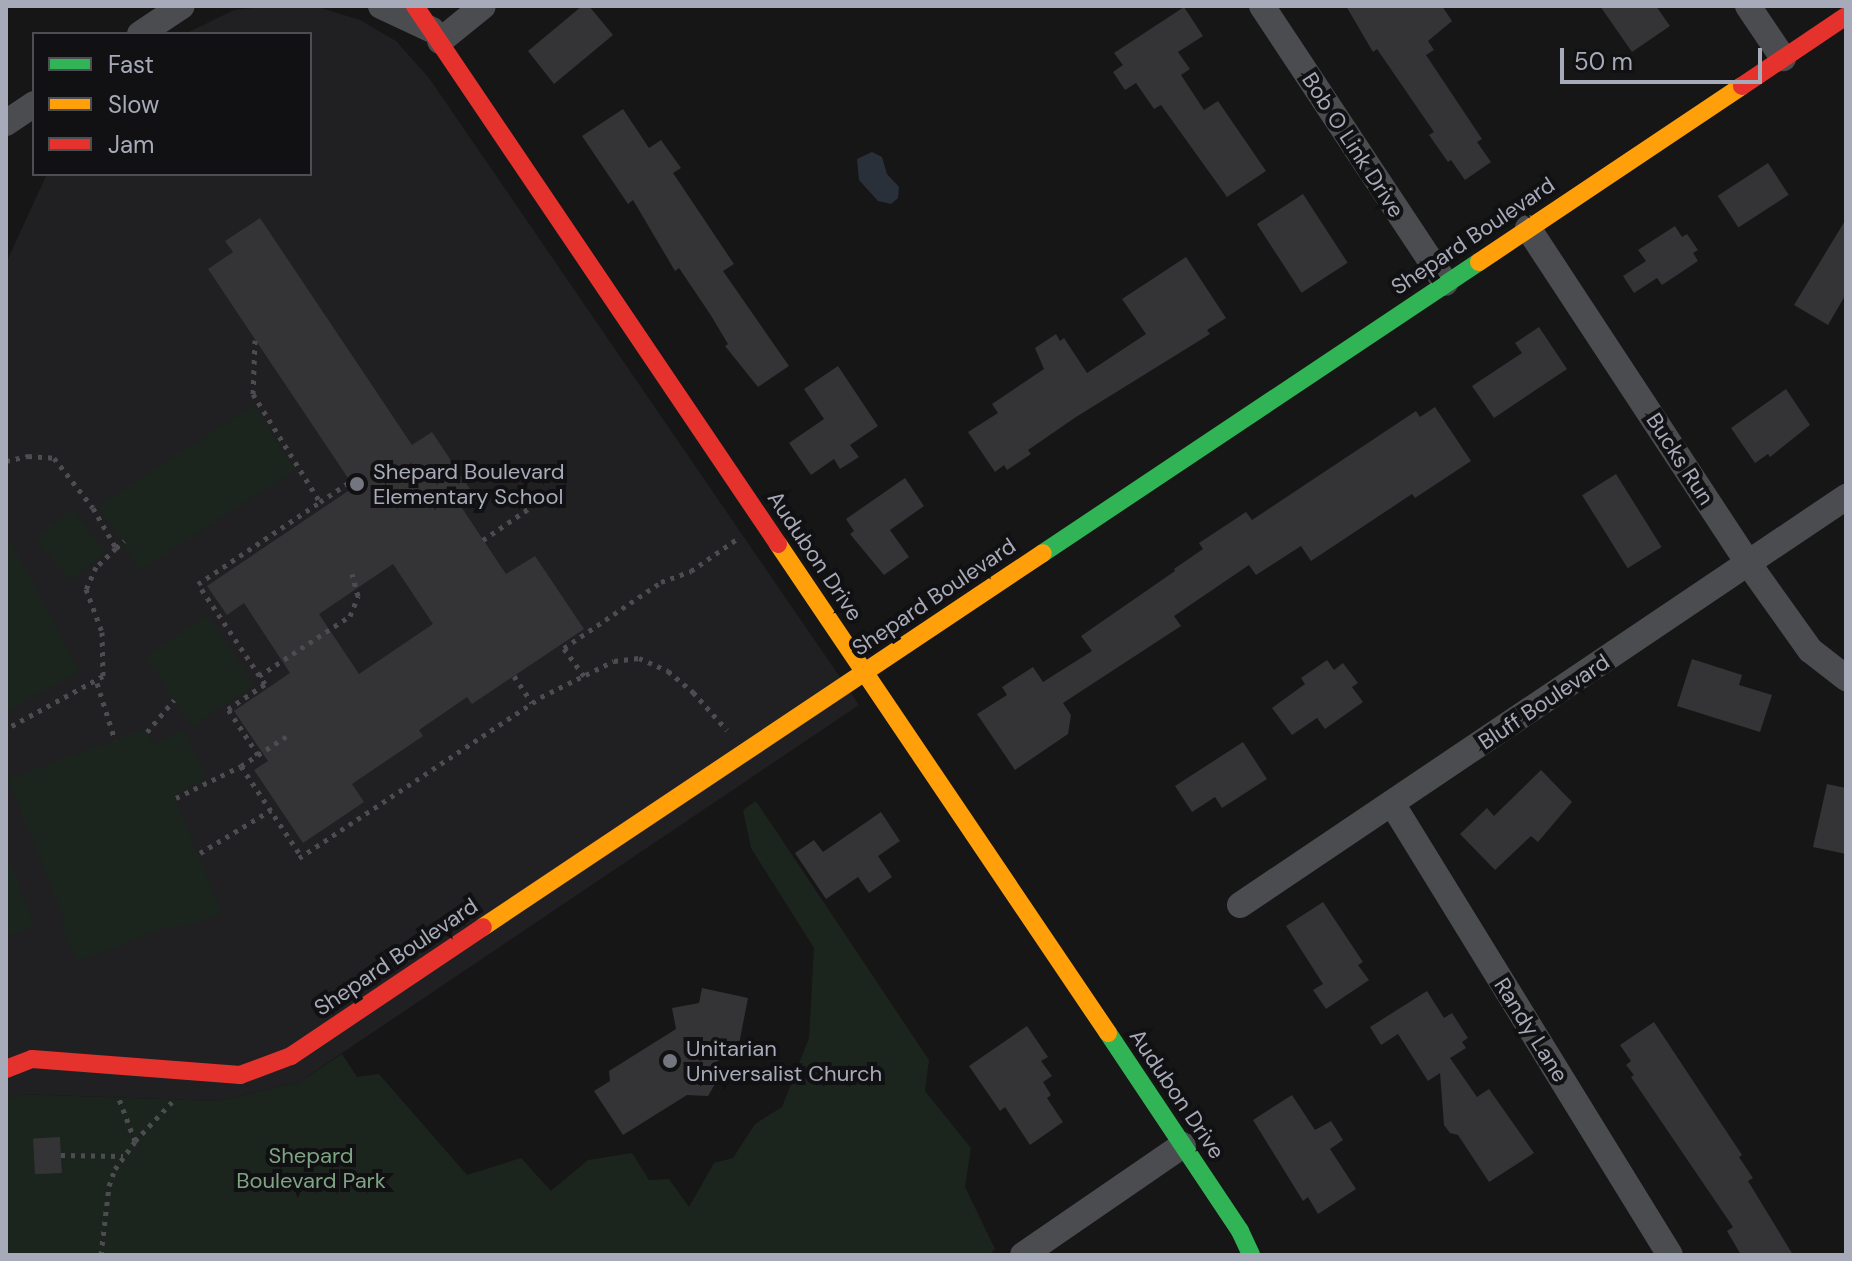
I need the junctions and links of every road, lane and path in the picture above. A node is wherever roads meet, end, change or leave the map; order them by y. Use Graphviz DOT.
graph roads {
  1 [pos="182,6"];
  2 [pos="381,6"];
  3 [pos="415,6"];
  4 [pos="483,6"];
  5 [pos="1262,6"];
  6 [pos="1748,6"];
  7 [pos="1846,16"];
  8 [pos="143,32"];
  9 [pos="436,35"];
  10 [pos="1783,58"];
  11 [pos="32,105"];
  12 [pos="6,123"];
  13 [pos="1528,228"];
  14 [pos="1445,283"];
  15 [pos="255,340"];
  16 [pos="6,461"];
  17 [pos="350,482"];
  18 [pos="1846,497"];
  19 [pos="320,502"];
  20 [pos="531,507"];
  21 [pos="742,536"];
  22 [pos="483,540"];
  23 [pos="124,541"];
  24 [pos="116,548"];
  25 [pos="1748,563"];
  26 [pos="352,574"];
  27 [pos="865,672"];
  28 [pos="259,676"];
  29 [pos="514,676"];
  30 [pos="584,676"];
  31 [pos="1846,678"];
  32 [pos="97,683"];
  33 [pos="174,700"];
  34 [pos="532,703"];
  35 [pos="6,729"];
  36 [pos="147,732"];
  37 [pos="290,734"];
  38 [pos="724,738"];
  39 [pos="115,740"];
  40 [pos="258,755"];
  41 [pos="241,766"];
  42 [pos="176,798"];
  43 [pos="1393,805"];
  44 [pos="271,810"];
  45 [pos="200,853"];
  46 [pos="1240,905"];
  47 [pos="107,1065"];
  48 [pos="6,1069"];
  49 [pos="201,1072"];
  50 [pos="135,1141"];
  51 [pos="1183,1145"];
  52 [pos="61,1155"];
  53 [pos="124,1156"];
  54 [pos="101,1255"];
  55 [pos="1023,1255"];
  56 [pos="1251,1255"];
  57 [pos="1670,1255"];
  1 -- 8 [label="street"];
  2 -- 9 [label="street"];
  3 -- 9 [label="street, Audubon Drive"];
  4 -- 9 [label="street"];
  5 -- 14 [label="street, Bob O Link Drive"];
  6 -- 10 [label="street"];
  7 -- 10 [label="street, Shepard Boulevard"];
  9 -- 27 [label="street, Audubon Drive"];
  10 -- 13 [label="street, Shepard Boulevard"];
  11 -- 12 [label="street"];
  13 -- 14 [label="street, Shepard Boulevard"];
  13 -- 25 [label="street, Bucks Run"];
  14 -- 27 [label="street, Shepard Boulevard"];
  15 -- 19 [label="path"];
  16 -- 24 [label="path"];
  17 -- 19 [label="path"];
  18 -- 25 [label="street, Bluff Boulevard"];
  19 -- 28 [label="path"];
  20 -- 22 [label="path"];
  21 -- 30 [label="path"];
  23 -- 24 [label="path"];
  24 -- 32 [label="path"];
  25 -- 31 [label="street, Bucks Run"];
  25 -- 43 [label="street, Bluff Boulevard"];
  26 -- 28 [label="path"];
  27 -- 49 [label="street, Shepard Boulevard"];
  27 -- 51 [label="street, Audubon Drive"];
  28 -- 40 [label="path"];
  29 -- 34 [label="path"];
  30 -- 34 [label="path"];
  30 -- 38 [label="path"];
  32 -- 35 [label="path"];
  32 -- 39 [label="path"];
  33 -- 36 [label="path"];
  34 -- 44 [label="path"];
  37 -- 40 [label="path"];
  40 -- 41 [label="path"];
  41 -- 42 [label="path"];
  41 -- 44 [label="path"];
  43 -- 46 [label="street, Bluff Boulevard"];
  43 -- 57 [label="street, Randy Lane"];
  44 -- 45 [label="path"];
  47 -- 48 [label="street, Shepard Boulevard"];
  47 -- 49 [label="street, Shepard Boulevard"];
  47 -- 50 [label="path"];
  49 -- 50 [label="path"];
  50 -- 53 [label="path"];
  51 -- 55 [label="street"];
  51 -- 56 [label="street, Audubon Drive"];
  52 -- 53 [label="path"];
  53 -- 54 [label="path"];
}
